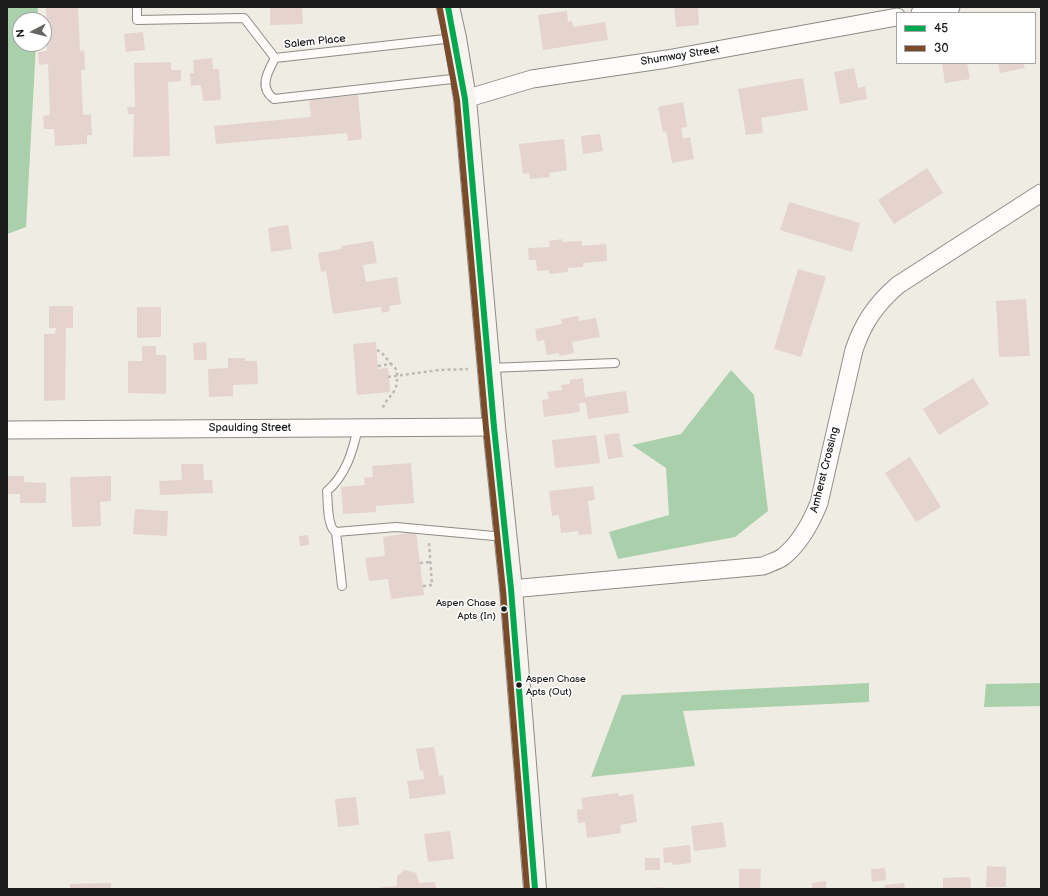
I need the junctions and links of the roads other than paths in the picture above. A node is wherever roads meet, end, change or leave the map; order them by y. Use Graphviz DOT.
graph roads {
  1 [pos="137,7"];
  2 [pos="448,7"];
  3 [pos="951,7"];
  4 [pos="925,12"];
  5 [pos="896,17"];
  6 [pos="455,38"];
  7 [pos="275,58"];
  8 [pos="463,89"];
  9 [pos="1041,193"];
  10 [pos="615,363"];
  11 [pos="489,368"];
  12 [pos="494,426"];
  13 [pos="358,427"];
  14 [pos="7,430"];
  15 [pos="336,532"];
  16 [pos="505,537"];
  17 [pos="342,586"];
  18 [pos="511,589"];
  19 [pos="535,889"];
  1 -- 7 [label="lane, Salem Place"];
  2 -- 6 [label="main road"];
  3 -- 4 [label="street"];
  5 -- 8 [label="street, Shumway Street"];
  6 -- 7 [label="lane, Salem Place"];
  6 -- 8 [label="main road"];
  7 -- 8 [label="lane"];
  8 -- 11 [label="main road"];
  9 -- 18 [label="street, Amherst Crossing"];
  10 -- 11 [label="lane"];
  11 -- 12 [label="main road"];
  12 -- 13 [label="street, Spaulding Street"];
  12 -- 16 [label="main road"];
  13 -- 14 [label="street, Spaulding Street"];
  13 -- 15 [label="lane"];
  15 -- 16 [label="lane"];
  15 -- 17 [label="lane"];
  16 -- 18 [label="main road"];
  18 -- 19 [label="main road"];
}
